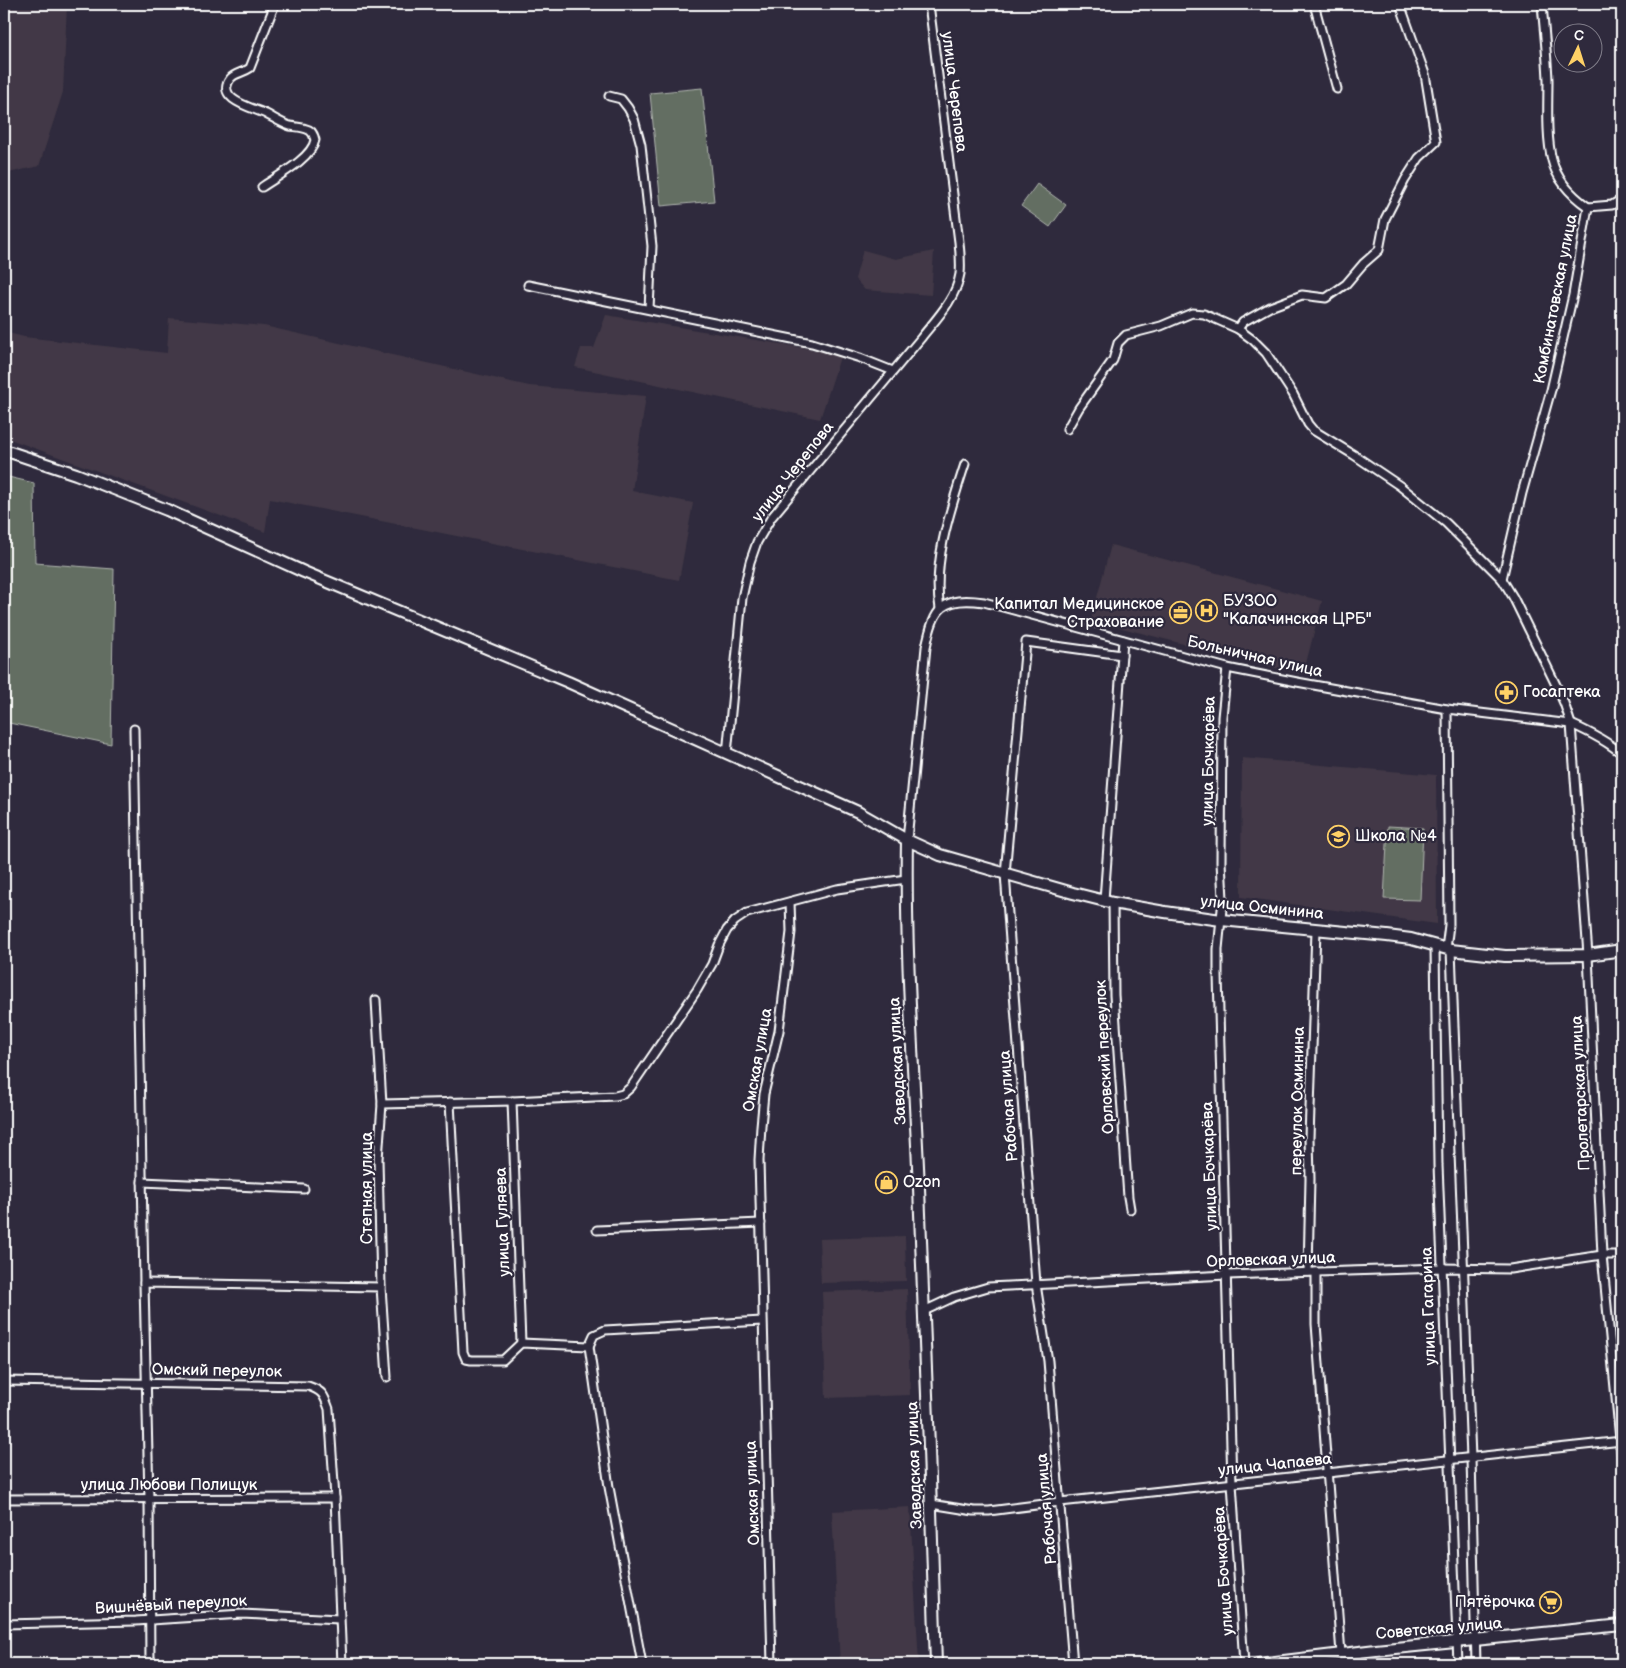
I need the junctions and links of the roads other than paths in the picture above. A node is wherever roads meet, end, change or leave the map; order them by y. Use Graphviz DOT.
graph roads {
  1 [pos="275,4"];
  2 [pos="929,4"];
  3 [pos="1314,4"];
  4 [pos="1400,4"];
  5 [pos="1542,4"];
  6 [pos="1337,89"];
  7 [pos="609,96"];
  8 [pos="262,187"];
  9 [pos="1622,198"];
  10 [pos="1588,206"];
  11 [pos="528,285"];
  12 [pos="649,309"];
  13 [pos="1238,329"];
  14 [pos="893,371"];
  15 [pos="1067,429"];
  16 [pos="4,450"];
  17 [pos="965,464"];
  18 [pos="1502,579"];
  19 [pos="940,610"];
  20 [pos="1123,640"];
  21 [pos="1122,655"];
  22 [pos="1227,668"];
  23 [pos="1447,709"];
  24 [pos="1571,724"];
  25 [pos="134,728"];
  26 [pos="727,754"];
  27 [pos="1622,754"];
  28 [pos="907,840"];
  29 [pos="1005,874"];
  30 [pos="906,879"];
  31 [pos="790,902"];
  32 [pos="1109,902"];
  33 [pos="1222,920"];
  34 [pos="1316,930"];
  35 [pos="1435,946"];
  36 [pos="1448,950"];
  37 [pos="1622,950"];
  38 [pos="1588,955"];
  39 [pos="376,1000"];
  40 [pos="512,1101"];
  41 [pos="450,1102"];
  42 [pos="382,1104"];
  43 [pos="142,1182"];
  44 [pos="304,1188"];
  45 [pos="1130,1210"];
  46 [pos="761,1223"];
  47 [pos="597,1230"];
  48 [pos="1602,1255"];
  49 [pos="1622,1255"];
  50 [pos="1441,1268"];
  51 [pos="1463,1268"];
  52 [pos="1312,1272"];
  53 [pos="1227,1275"];
  54 [pos="144,1284"];
  55 [pos="1036,1284"];
  56 [pos="381,1287"];
  57 [pos="924,1311"];
  58 [pos="762,1321"];
  59 [pos="521,1343"];
  60 [pos="589,1346"];
  61 [pos="387,1377"];
  62 [pos="4,1381"];
  63 [pos="146,1384"];
  64 [pos="1621,1441"];
  65 [pos="1471,1458"];
  66 [pos="1448,1460"];
  67 [pos="1622,1460"];
  68 [pos="1328,1473"];
  69 [pos="1232,1483"];
  70 [pos="335,1498"];
  71 [pos="149,1499"];
  72 [pos="4,1500"];
  73 [pos="1060,1502"];
  74 [pos="931,1504"];
  75 [pos="339,1619"];
  76 [pos="150,1620"];
  77 [pos="4,1624"];
  78 [pos="1622,1625"];
  79 [pos="1476,1640"];
  80 [pos="1456,1642"];
  81 [pos="1341,1654"];
  82 [pos="150,1664"];
  83 [pos="342,1664"];
  84 [pos="642,1664"];
  85 [pos="772,1664"];
  86 [pos="936,1664"];
  87 [pos="1073,1664"];
  88 [pos="1244,1664"];
  89 [pos="1258,1664"];
  90 [pos="1458,1664"];
  91 [pos="1476,1664"];
  1 -- 8 [label="street"];
  2 -- 14 [label="street, улица Черепова"];
  3 -- 6 [label="street"];
  4 -- 13 [label="street"];
  5 -- 10 [label="street, Комбинатовская улица"];
  7 -- 12 [label="street"];
  9 -- 10 [label="street"];
  10 -- 18 [label="street, Комбинатовская улица"];
  11 -- 12 [label="street"];
  12 -- 14 [label="street"];
  13 -- 15 [label="street, Пролетарская улица"];
  13 -- 18 [label="street, Пролетарская улица"];
  14 -- 26 [label="street, улица Черепова"];
  16 -- 26 [label="street, улица Осминина"];
  17 -- 19 [label="street, Заводская улица"];
  18 -- 24 [label="street, Пролетарская улица"];
  19 -- 20 [label="street, Больничная улица"];
  19 -- 28 [label="street, Заводская улица"];
  20 -- 21 [label="street, Орловский переулок"];
  20 -- 22 [label="street, Больничная улица"];
  21 -- 29 [label="street, Рабочая улица"];
  21 -- 32 [label="street, Орловский переулок"];
  22 -- 23 [label="street, Больничная улица"];
  22 -- 33 [label="street, улица Бочкарёва"];
  23 -- 24 [label="street, Больничная улица"];
  23 -- 36 [label="street"];
  24 -- 27 [label="street"];
  24 -- 38 [label="street, Пролетарская улица"];
  25 -- 43 [label="street"];
  26 -- 28 [label="street, улица Осминина"];
  28 -- 29 [label="street, улица Осминина"];
  28 -- 30 [label="street, Заводская улица"];
  29 -- 32 [label="street, улица Осминина"];
  29 -- 55 [label="street, Рабочая улица"];
  30 -- 31 [label="street"];
  30 -- 57 [label="street, Заводская улица"];
  31 -- 40 [label="street"];
  31 -- 46 [label="street, Омская улица"];
  32 -- 33 [label="street, улица Осминина"];
  32 -- 45 [label="street, Орловский переулок"];
  33 -- 34 [label="street, улица Осминина"];
  33 -- 53 [label="street, улица Бочкарёва"];
  34 -- 35 [label="street, улица Осминина"];
  34 -- 52 [label="street, переулок Осминина"];
  35 -- 36 [label="street, улица Осминина"];
  35 -- 50 [label="street, улица Гагарина"];
  36 -- 38 [label="street, улица Осминина"];
  36 -- 51 [label="street"];
  37 -- 38 [label="street, улица Осминина"];
  38 -- 48 [label="street, Пролетарская улица"];
  39 -- 42 [label="street, Степная улица"];
  40 -- 41 [label="street"];
  40 -- 59 [label="street, улица Гуляева"];
  41 -- 42 [label="street"];
  41 -- 59 [label="street"];
  42 -- 56 [label="street, Степная улица"];
  43 -- 44 [label="street"];
  43 -- 54 [label="street"];
  46 -- 47 [label="street"];
  46 -- 58 [label="street, Омская улица"];
  48 -- 49 [label="street, Орловская улица"];
  48 -- 51 [label="street, Орловская улица"];
  48 -- 64 [label="street, Пролетарская улица"];
  50 -- 51 [label="street, Орловская улица"];
  50 -- 52 [label="street, Орловская улица"];
  50 -- 66 [label="street, улица Гагарина"];
  51 -- 65 [label="street"];
  52 -- 53 [label="street, Орловская улица"];
  52 -- 68 [label="street, переулок Осминина"];
  53 -- 55 [label="street, Орловская улица"];
  53 -- 69 [label="street, улица Бочкарёва"];
  54 -- 56 [label="street"];
  54 -- 63 [label="street"];
  55 -- 57 [label="street, Орловская улица"];
  55 -- 73 [label="street, Рабочая улица"];
  56 -- 61 [label="street, Степная улица"];
  57 -- 74 [label="street, Заводская улица"];
  58 -- 60 [label="street"];
  58 -- 85 [label="street, Омская улица"];
  59 -- 60 [label="street"];
  60 -- 84 [label="street"];
  62 -- 63 [label="street, Омский переулок"];
  63 -- 70 [label="street, Омский переулок"];
  63 -- 71 [label="street"];
  64 -- 65 [label="street, улица Чапаева"];
  64 -- 67 [label="street, Пролетарская улица"];
  65 -- 66 [label="street, улица Чапаева"];
  65 -- 79 [label="street"];
  66 -- 68 [label="street, улица Чапаева"];
  66 -- 80 [label="street, улица Гагарина"];
  68 -- 69 [label="street, улица Чапаева"];
  68 -- 81 [label="street, переулок Осминина"];
  69 -- 73 [label="street, улица Чапаева"];
  69 -- 88 [label="street, улица Бочкарёва"];
  70 -- 71 [label="street, улица Любови Полищук"];
  70 -- 75 [label="street"];
  71 -- 72 [label="street, улица Любови Полищук"];
  71 -- 76 [label="street"];
  73 -- 74 [label="street, улица Чапаева"];
  73 -- 87 [label="street, Рабочая улица"];
  74 -- 86 [label="street, Заводская улица"];
  75 -- 76 [label="street, Вишнёвый переулок"];
  75 -- 83 [label="street"];
  76 -- 77 [label="street, Вишнёвый переулок"];
  76 -- 82 [label="street"];
  78 -- 79 [label="street, Советская улица"];
  79 -- 80 [label="street, Советская улица"];
  79 -- 91 [label="street"];
  80 -- 81 [label="street, Советская улица"];
  80 -- 90 [label="street, улица Гагарина"];
  81 -- 89 [label="street, Советская улица"];
}
